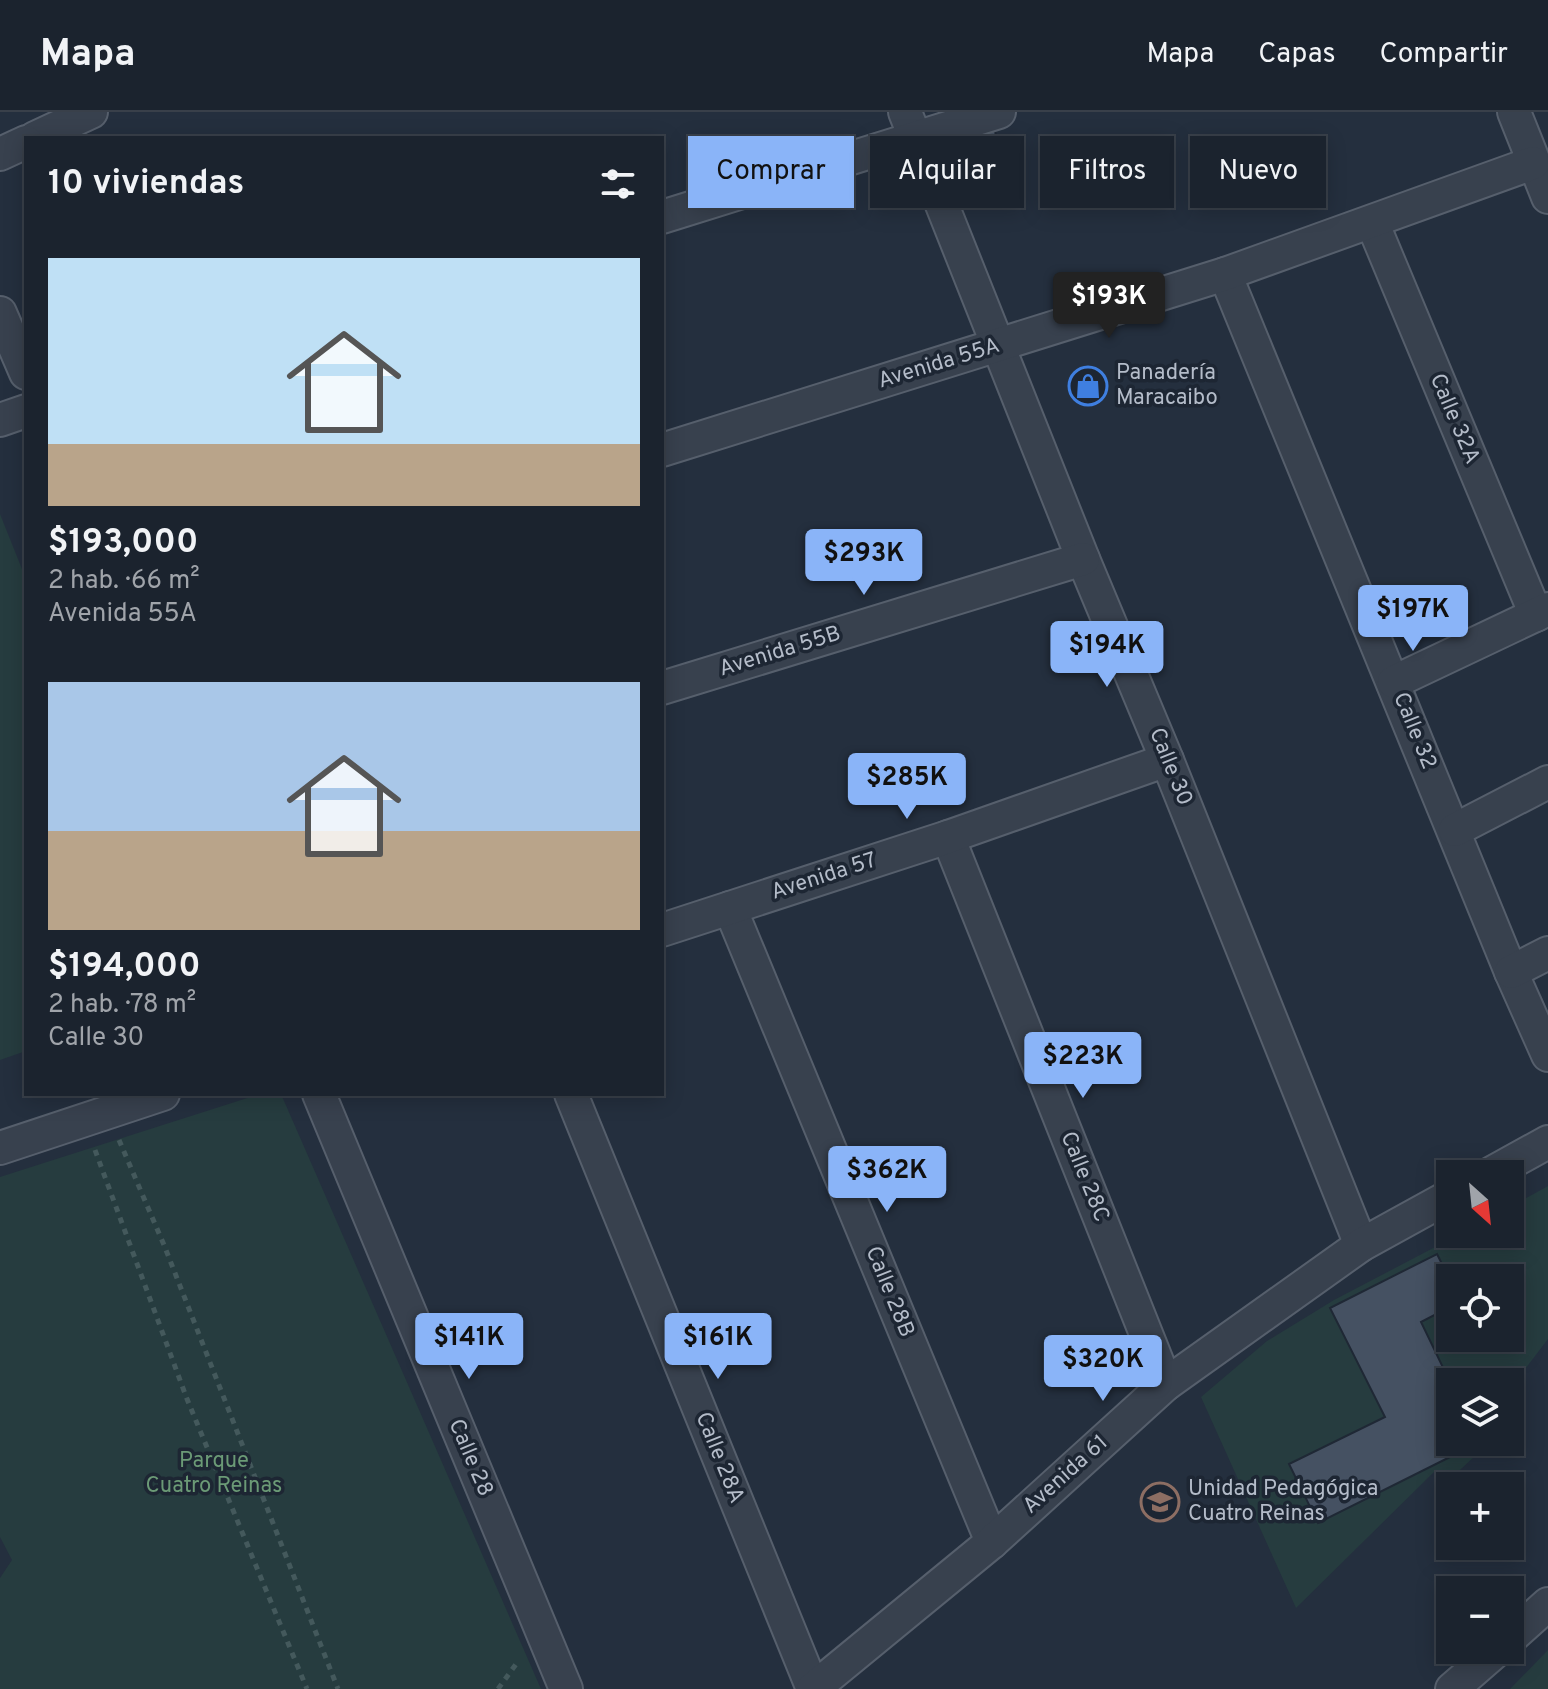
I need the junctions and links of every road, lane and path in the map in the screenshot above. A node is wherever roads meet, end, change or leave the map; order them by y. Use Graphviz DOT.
graph roads {
  1 [pos="91,112"];
  2 [pos="999,112"];
  3 [pos="1514,112"];
  4 [pos="910,126"];
  5 [pos="39,136"];
  6 [pos="24,143"];
  7 [pos="0,154"];
  8 [pos="1533,163"];
  9 [pos="1548,197"];
  10 [pos="664,216"];
  11 [pos="1372,222"];
  12 [pos="1225,274"];
  13 [pos="0,313"];
  14 [pos="997,347"];
  15 [pos="24,368"];
  16 [pos="24,412"];
  17 [pos="0,420"];
  18 [pos="664,449"];
  19 [pos="1083,559"];
  20 [pos="1542,612"];
  21 [pos="1394,682"];
  22 [pos="664,687"];
  23 [pos="1167,760"];
  24 [pos="1548,782"];
  25 [pos="1455,830"];
  26 [pos="948,837"];
  27 [pos="730,908"];
  28 [pos="664,929"];
  29 [pos="1548,953"];
  30 [pos="1511,972"];
  31 [pos="1548,1055"];
  32 [pos="157,1096"];
  33 [pos="320,1096"];
  34 [pos="572,1096"];
  35 [pos="1548,1142"];
  36 [pos="0,1148"];
  37 [pos="1515,1160"];
  38 [pos="1436,1204"];
  39 [pos="1361,1245"];
  40 [pos="1166,1384"];
  41 [pos="992,1542"];
  42 [pos="1548,1604"];
  43 [pos="1524,1625"];
  44 [pos="525,1653"];
  45 [pos="1481,1664"];
  46 [pos="307,1689"];
  47 [pos="338,1689"];
  48 [pos="498,1689"];
  49 [pos="566,1689"];
  50 [pos="813,1689"];
  51 [pos="1452,1689"];
  1 -- 5 [label="street"];
  2 -- 4 [label="street"];
  3 -- 8 [label="street"];
  4 -- 10 [label="street"];
  4 -- 14 [label="street, Calle 30"];
  6 -- 7 [label="street"];
  8 -- 9 [label="street"];
  8 -- 11 [label="street, Avenida 55A"];
  11 -- 12 [label="street, Avenida 55A"];
  11 -- 20 [label="street, Calle 32A"];
  12 -- 14 [label="street, Avenida 55A"];
  12 -- 21 [label="street, Calle 32"];
  13 -- 15 [label="street"];
  14 -- 18 [label="street, Avenida 55A"];
  14 -- 19 [label="street, Calle 30"];
  16 -- 17 [label="street"];
  19 -- 22 [label="street, Avenida 55B"];
  19 -- 23 [label="street, Calle 30"];
  20 -- 21 [label="street"];
  21 -- 25 [label="street, Calle 32"];
  23 -- 26 [label="street, Avenida 57"];
  23 -- 39 [label="street, Calle 30"];
  24 -- 25 [label="street"];
  25 -- 30 [label="street, Calle 32"];
  26 -- 27 [label="street, Avenida 57"];
  26 -- 40 [label="street, Calle 28C"];
  27 -- 28 [label="street, Avenida 57"];
  27 -- 41 [label="street, Calle 28B"];
  29 -- 30 [label="street"];
  30 -- 31 [label="street, Calle 32"];
  32 -- 36 [label="street"];
  33 -- 49 [label="street, Calle 28"];
  34 -- 50 [label="street, Calle 28A"];
  35 -- 37 [label="street"];
  38 -- 39 [label="street, Avenida 61"];
  39 -- 40 [label="street, Avenida 61"];
  40 -- 41 [label="street, Avenida 61"];
  41 -- 50 [label="street, Avenida 61"];
  42 -- 43 [label="street"];
  44 -- 48 [label="path"];
  45 -- 51 [label="street"];
  46 -- 47 [label="path"];
}
